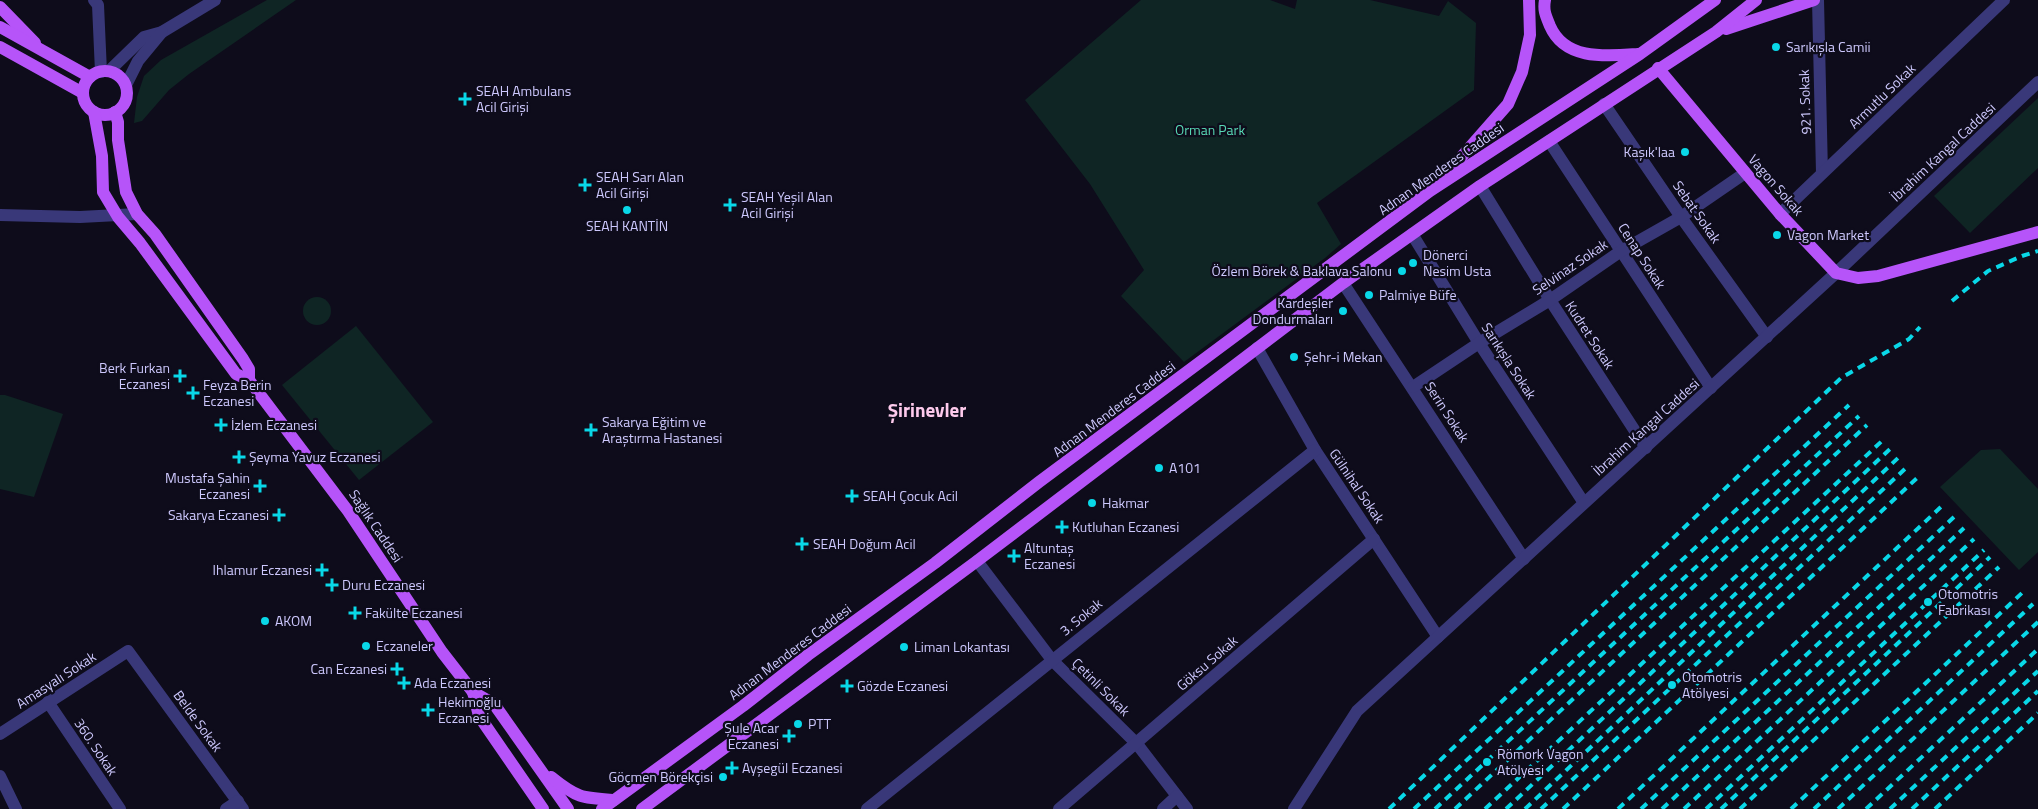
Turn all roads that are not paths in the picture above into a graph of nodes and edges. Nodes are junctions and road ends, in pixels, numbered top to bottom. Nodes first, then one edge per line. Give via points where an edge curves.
1 (215, 0) edge
2 (1529, 0) edge
3 (1545, 0) edge
4 (1715, 0) edge
5 (1756, 0) edge
6 (1816, 0) edge
7 (2004, 0) edge
8 (99, 2) edge
9 (0, 7) edge
10 (0, 27) edge
11 (162, 32) junction
12 (1716, 32) junction
13 (0, 47) edge
14 (42, 52) junction
15 (1640, 54) junction
16 (1658, 68) junction
17 (100, 73) junction
18 (2038, 82) edge
19 (126, 85) junction
20 (83, 94) junction
21 (1604, 104) junction
22 (94, 112) junction
23 (115, 112) junction
24 (1549, 140) junction
25 (1745, 173) junction
26 (1822, 173) junction
27 (1480, 186) junction
28 (1430, 191) junction
29 (137, 214) junction
30 (1780, 214) junction
31 (0, 215) edge
32 (118, 217) junction
33 (1681, 217) junction
34 (2038, 232) edge
35 (1412, 234) junction
36 (1621, 251) junction
37 (1836, 274) junction
38 (1344, 282) junction
39 (1550, 300) junction
40 (1766, 337) junction
41 (1479, 343) junction
42 (1257, 348) junction
43 (249, 380) junction
44 (1413, 387) junction
45 (1711, 388) junction
46 (1646, 448) junction
47 (1315, 450) junction
48 (1584, 503) junction
49 (1374, 539) junction
50 (1524, 559) junction
51 (977, 561) junction
52 (1438, 637) junction
53 (128, 651) joint
54 (1052, 660) junction
55 (473, 692) junction
56 (48, 702) junction
57 (0, 734) edge
58 (1137, 744) junction
59 (539, 768) junction
60 (0, 776) edge
61 (1177, 796) junction
62 (614, 800) junction
63 (240, 805) edge
64 (540, 806) edge
65 (16, 809) edge
66 (120, 809) edge
67 (226, 809) edge
68 (568, 809) edge
69 (602, 809) edge
70 (642, 809) edge
71 (867, 809) edge
72 (1059, 809) edge
73 (1163, 809) edge
74 (1187, 809) edge
75 (1294, 809) edge

1 - 11 street
2 - 28 main road via 1530,35 1522,72 1508,104
3 - 15 main road via 1543,10 1554,35 1573,50 1600,56
4 - 15 main road, Adnan Menderes Caddesi
5 - 12 main road
6 - 12 main road
6 - 26 street, 921. Sokak
7 - 26 street, Armutlu Sokak
8 - 17 street
9 - 14 main road
10 - 14 main road
11 - 17 street via 144,37
11 - 19 street via 138,61
12 - 16 main road
13 - 20 main road
14 - 17 main road
15 - 28 main road, Adnan Menderes Caddesi
16 - 21 main road
16 - 25 main road, Vagon Sokak
17 - 19 main road via 119,76
17 - 20 main road via 85,84
18 - 37 street, İbrahim Kangal Caddesi
19 - 23 main road via 127,96 123,106
20 - 22 main road via 88,107
21 - 24 main road
21 - 33 street, Sebat Sokak
22 - 23 main road
22 - 32 main road, Sağlık Caddesi via 102,156 103,192
23 - 29 main road, Sağlık Caddesi via 126,192
24 - 27 main road
24 - 36 street, Cenap Sokak
25 - 30 main road, Vagon Sokak
25 - 33 street, Selvinaz Sokak
26 - 30 street, Armutlu Sokak
27 - 35 main road
27 - 39 street, Kudret Sokak
28 - 62 main road, Adnan Menderes Caddesi
29 - 32 street
29 - 43 main road, Sağlık Caddesi via 243,359
30 - 37 main road, Vagon Sokak
31 - 32 street
32 - 43 main road, Sağlık Caddesi via 236,374
33 - 36 street, Selvinaz Sokak
33 - 40 street, Sebat Sokak
34 - 37 main road via 1878,276 1858,278
35 - 38 main road
35 - 41 street, Sarıkışla Sokak
36 - 39 street, Selvinaz Sokak
36 - 45 street, Cenap Sokak
37 - 40 street, İbrahim Kangal Caddesi
38 - 42 main road
38 - 44 street, Serin Sokak
39 - 41 street, Selvinaz Sokak
39 - 46 street, Kudret Sokak
40 - 45 street, İbrahim Kangal Caddesi
41 - 44 street, Selvinaz Sokak
41 - 48 street, Sarıkışla Sokak
42 - 47 street, Gülnihal Sokak
42 - 51 main road
43 - 55 main road, Sağlık Caddesi via 348,510 442,652
44 - 50 street, Serin Sokak
45 - 46 street, İbrahim Kangal Caddesi
46 - 48 street, İbrahim Kangal Caddesi
47 - 49 street, Gülnihal Sokak
47 - 54 street, 3. Sokak
48 - 50 street, İbrahim Kangal Caddesi
49 - 52 street, Gülnihal Sokak
49 - 58 street, Göksu Sokak
50 - 52 street, İbrahim Kangal Caddesi
51 - 54 street, Çetinli Sokak
51 - 70 main road
52 - 75 street, İbrahim Kangal Caddesi via 1357,711
53 - 56 street, Amasyalı Sokak
53 - 63 street, Belde Sokak
54 - 58 street, Çetinli Sokak
54 - 71 street, 3. Sokak
55 - 59 main road, Sağlık Caddesi via 494,704
55 - 64 main road, Sağlık Caddesi via 479,716
56 - 57 street, Amasyalı Sokak
56 - 66 street, 360. Sokak
58 - 61 street, Çetinli Sokak
58 - 72 street, Göksu Sokak
59 - 62 main road via 575,795
59 - 68 main road, Sağlık Caddesi
60 - 65 street
61 - 73 street
61 - 74 street, Çetinli Sokak
62 - 69 main road, Adnan Menderes Caddesi
63 - 67 street

